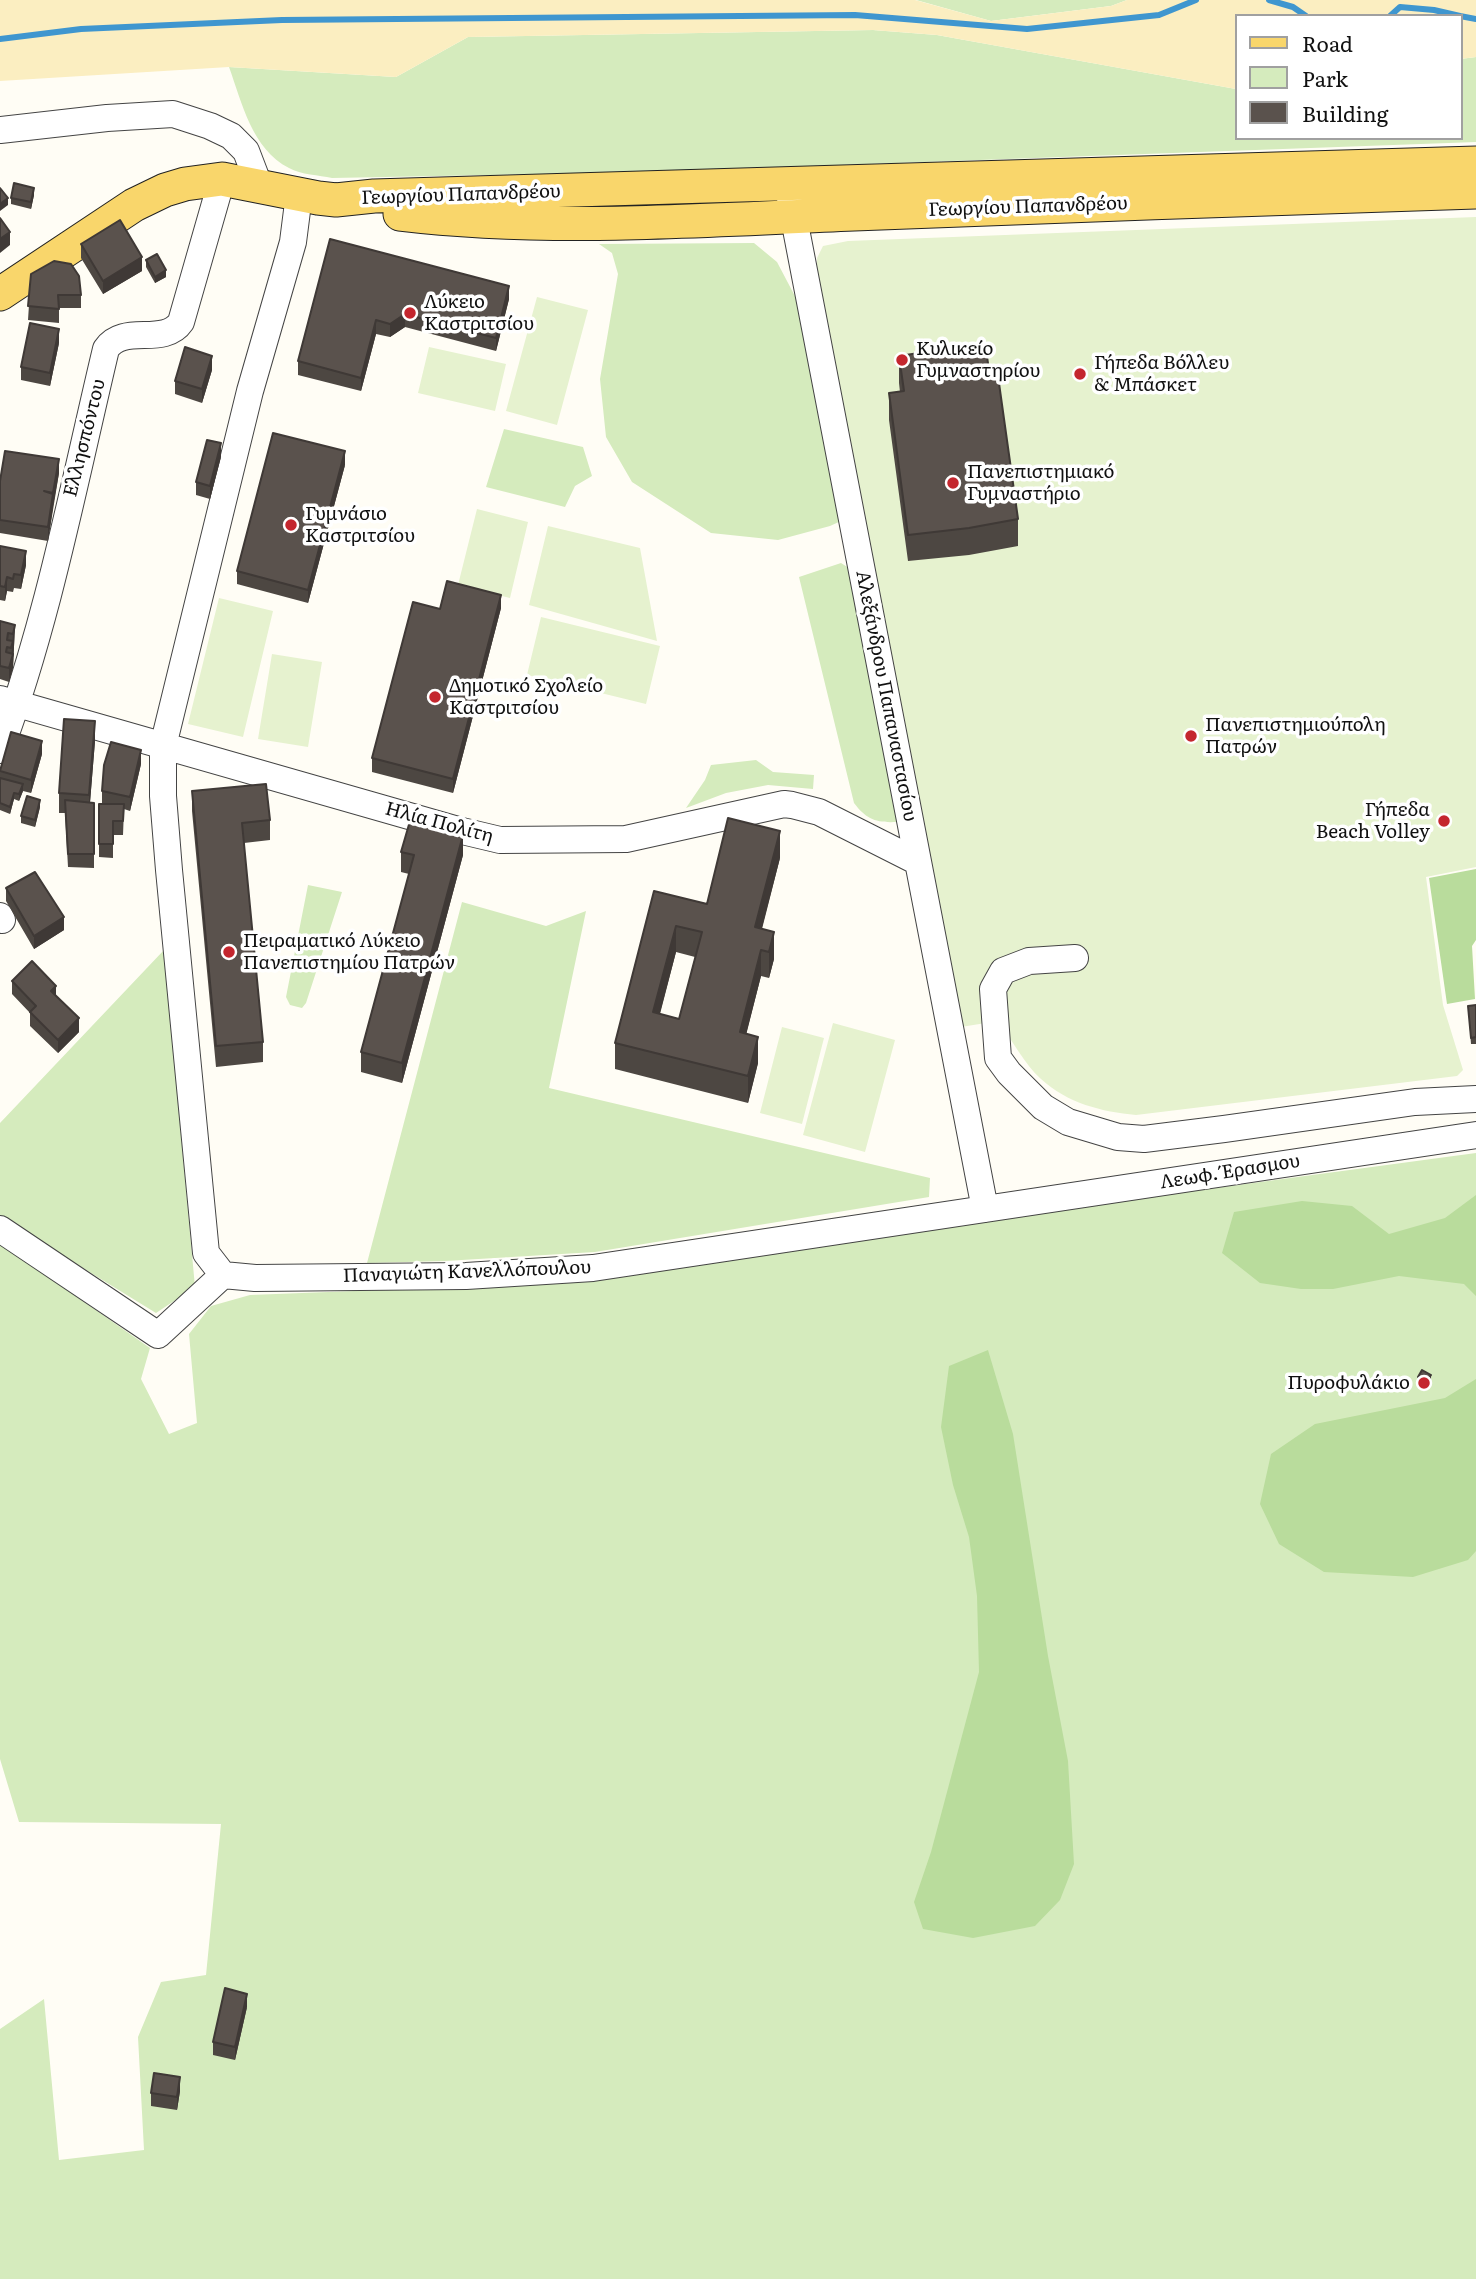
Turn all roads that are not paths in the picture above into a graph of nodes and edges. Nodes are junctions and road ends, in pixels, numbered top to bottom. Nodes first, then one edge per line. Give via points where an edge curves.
1 (0, 130) edge
2 (1476, 163) edge
3 (222, 179) junction
4 (786, 183) junction
5 (259, 185) junction
6 (1476, 192) edge
7 (299, 195) junction
8 (336, 200) junction
9 (793, 217) junction
10 (0, 294) edge
11 (9, 702) edge
12 (163, 746) junction
13 (0, 750) edge
14 (918, 862) junction
15 (1075, 958) dead end
16 (1476, 1099) edge
17 (1476, 1135) edge
18 (985, 1209) junction
19 (0, 1229) edge
20 (223, 1275) junction

1 - 5 street via 176,114 236,141 251,160
2 - 4 main road, Γεωργίου Παπανδρέου
3 - 5 main road
3 - 10 main road via 185,184 151,196
3 - 11 street, Ελλησπόντου via 176,330 120,337 106,349 39,625
4 - 8 main road, Γεωργίου Παπανδρέου
4 - 9 street, Αλεξάνδρου Παπαναστασίου
5 - 7 main road
6 - 9 main road, Γεωργίου Παπανδρέου
7 - 8 main road
7 - 12 street via 293,242 253,379
8 - 9 main road, Γεωργίου Παπανδρέου via 376,211 488,221
9 - 14 street, Αλεξάνδρου Παπαναστασίου
11 - 12 street, Ηλία Πολίτη
11 - 13 street, Ελλησπόντου
12 - 14 street, Ηλία Πολίτη via 500,840 625,839 784,804 819,812
12 - 20 street via 169,870 206,1252
14 - 18 street, Αλεξάνδρου Παπαναστασίου
15 - 16 street via 1029,961 1003,971 993,989 998,1058 1044,1107 1068,1122 1118,1137 1144,1139 1415,1101
17 - 18 street, Λεωφ. Έρασμου
18 - 20 street, Παναγιώτη Κανελλόπουλου via 593,1268 466,1276
19 - 20 street via 158,1335

